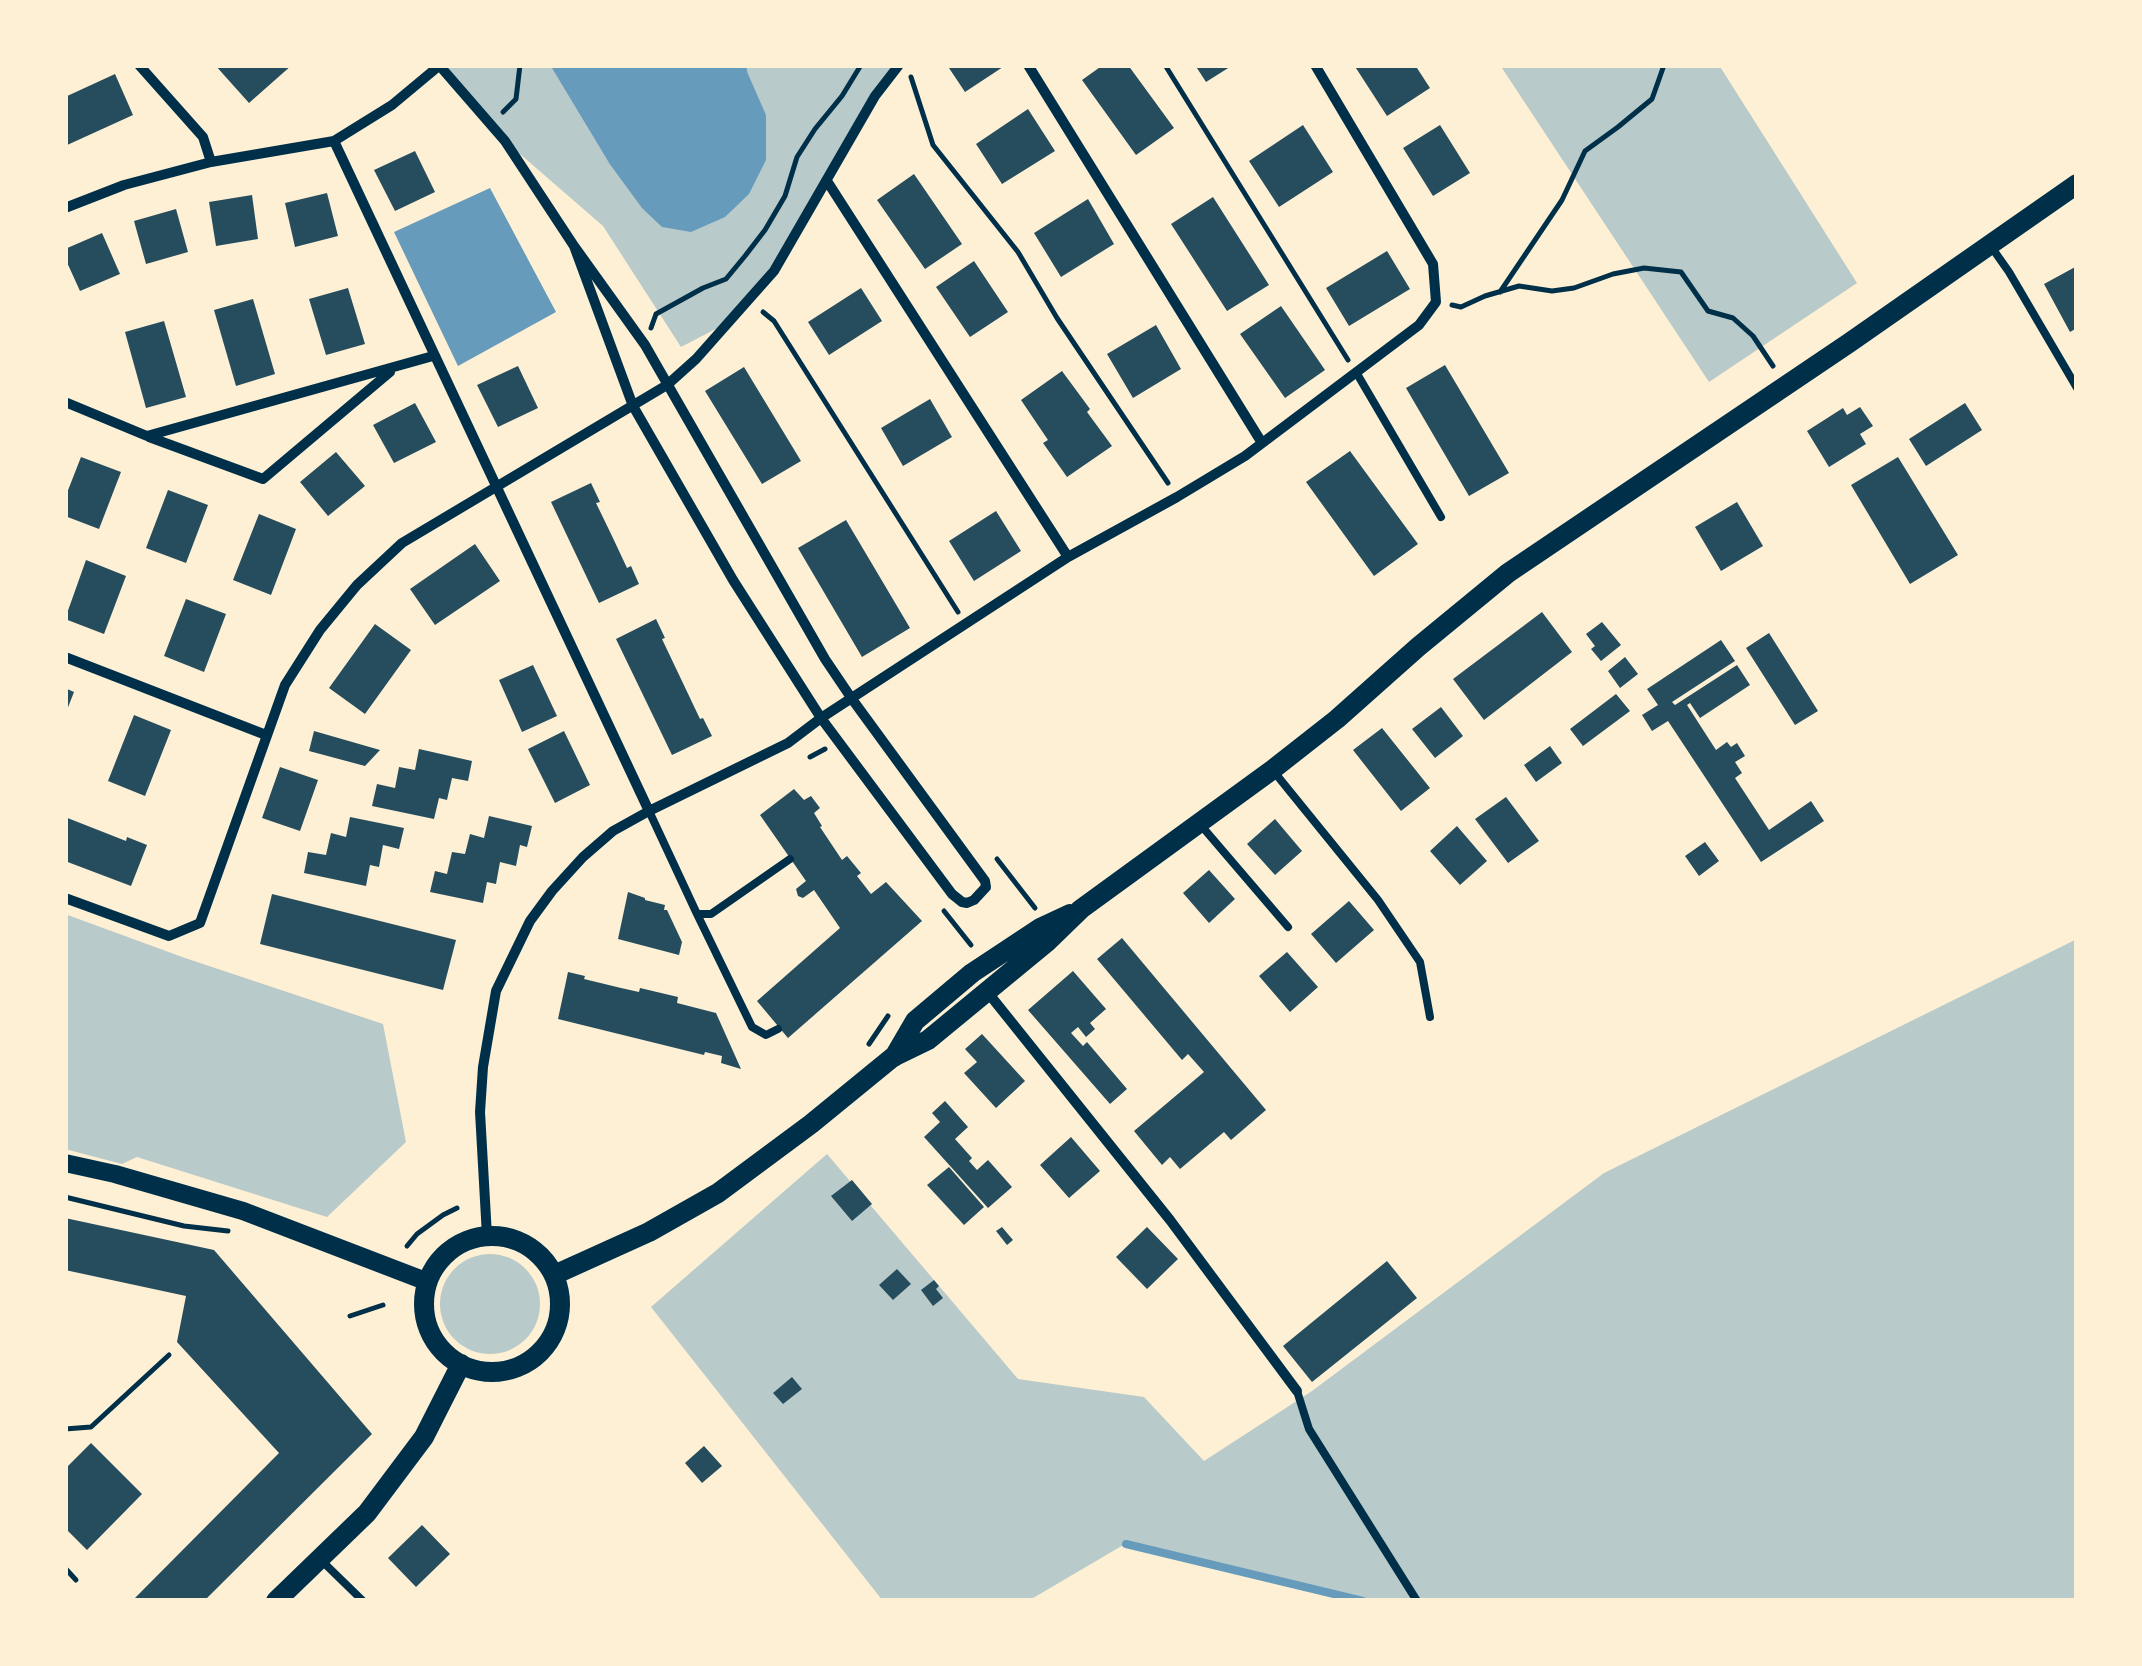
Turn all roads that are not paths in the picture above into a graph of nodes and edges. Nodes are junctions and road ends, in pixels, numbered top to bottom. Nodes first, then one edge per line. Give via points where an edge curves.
1 (139, 65) edge
2 (440, 65) edge
3 (899, 65) edge
4 (1028, 65) edge
5 (1315, 65) edge
6 (334, 141) junction
7 (210, 162) junction
8 (827, 181) junction
9 (2077, 184) edge
10 (65, 208) edge
11 (1990, 245) junction
12 (574, 246) junction
13 (434, 356) junction
14 (395, 368) junction
15 (1356, 372) junction
16 (667, 385) junction
17 (2077, 388) edge
18 (65, 402) edge
19 (633, 406) junction
20 (147, 436) junction
21 (1262, 443) junction
22 (496, 485) junction
23 (1441, 517) dead end
24 (1068, 557) junction
25 (65, 658) edge
26 (852, 699) junction
27 (821, 718) junction
28 (266, 735) junction
29 (1272, 770) junction
30 (649, 810) junction
31 (1200, 823) junction
32 (790, 859) dead end
33 (65, 898) edge
34 (1081, 909) junction
35 (697, 914) junction
36 (1288, 928) dead end
37 (972, 973) junction
38 (987, 992) junction
39 (1430, 1017) dead end
40 (778, 1028) dead end
41 (894, 1057) junction
42 (65, 1163) edge
43 (487, 1236) junction
44 (554, 1276) junction
45 (428, 1282) junction
46 (462, 1364) junction
47 (1297, 1390) joint
48 (320, 1558) junction
49 (276, 1601) edge
50 (363, 1601) edge
51 (1418, 1601) edge

1 - 7 street via 203,137
2 - 6 street
2 - 12 street via 505,141
3 - 8 street
4 - 21 street
5 - 15 street via 1433,264 1436,302 1419,325
6 - 7 street
6 - 13 street
7 - 10 street
8 - 16 street via 774,270
8 - 24 street
9 - 11 main road
11 - 17 lane
11 - 29 main road via 1508,574
12 - 16 street
12 - 19 street
13 - 14 street
13 - 22 street
14 - 20 street
14 - 20 street via 263,479
15 - 21 street
15 - 23 lane
16 - 19 street
16 - 26 street
18 - 20 street
19 - 22 street
19 - 27 street
21 - 24 street
22 - 28 street via 402,543 357,585 285,685
22 - 30 street
24 - 26 street
25 - 28 street
26 - 27 street
26 - 27 street via 985,882 974,900 962,902 952,894
27 - 30 street via 788,743
28 - 33 street via 200,923 169,936
29 - 31 main road
29 - 39 lane via 1420,962
30 - 35 lane
30 - 43 street via 583,857 552,891 496,991 480,1112
31 - 34 main road
31 - 36 lane
32 - 35 lane via 711,914
34 - 37 main road
34 - 38 main road
35 - 40 lane via 752,1027 766,1035
37 - 38 street
37 - 41 main road via 915,1021
38 - 41 main road via 928,1040
38 - 47 street
41 - 44 main road via 718,1193
42 - 45 street via 243,1211
43 - 44 main road via 527,1246
43 - 45 main road via 441,1259
44 - 46 main road via 558,1320 544,1348 506,1370
45 - 46 main road via 426,1320 446,1353
46 - 48 main road via 424,1437 367,1513
47 - 51 lane via 1309,1429
48 - 49 main road
48 - 50 lane

